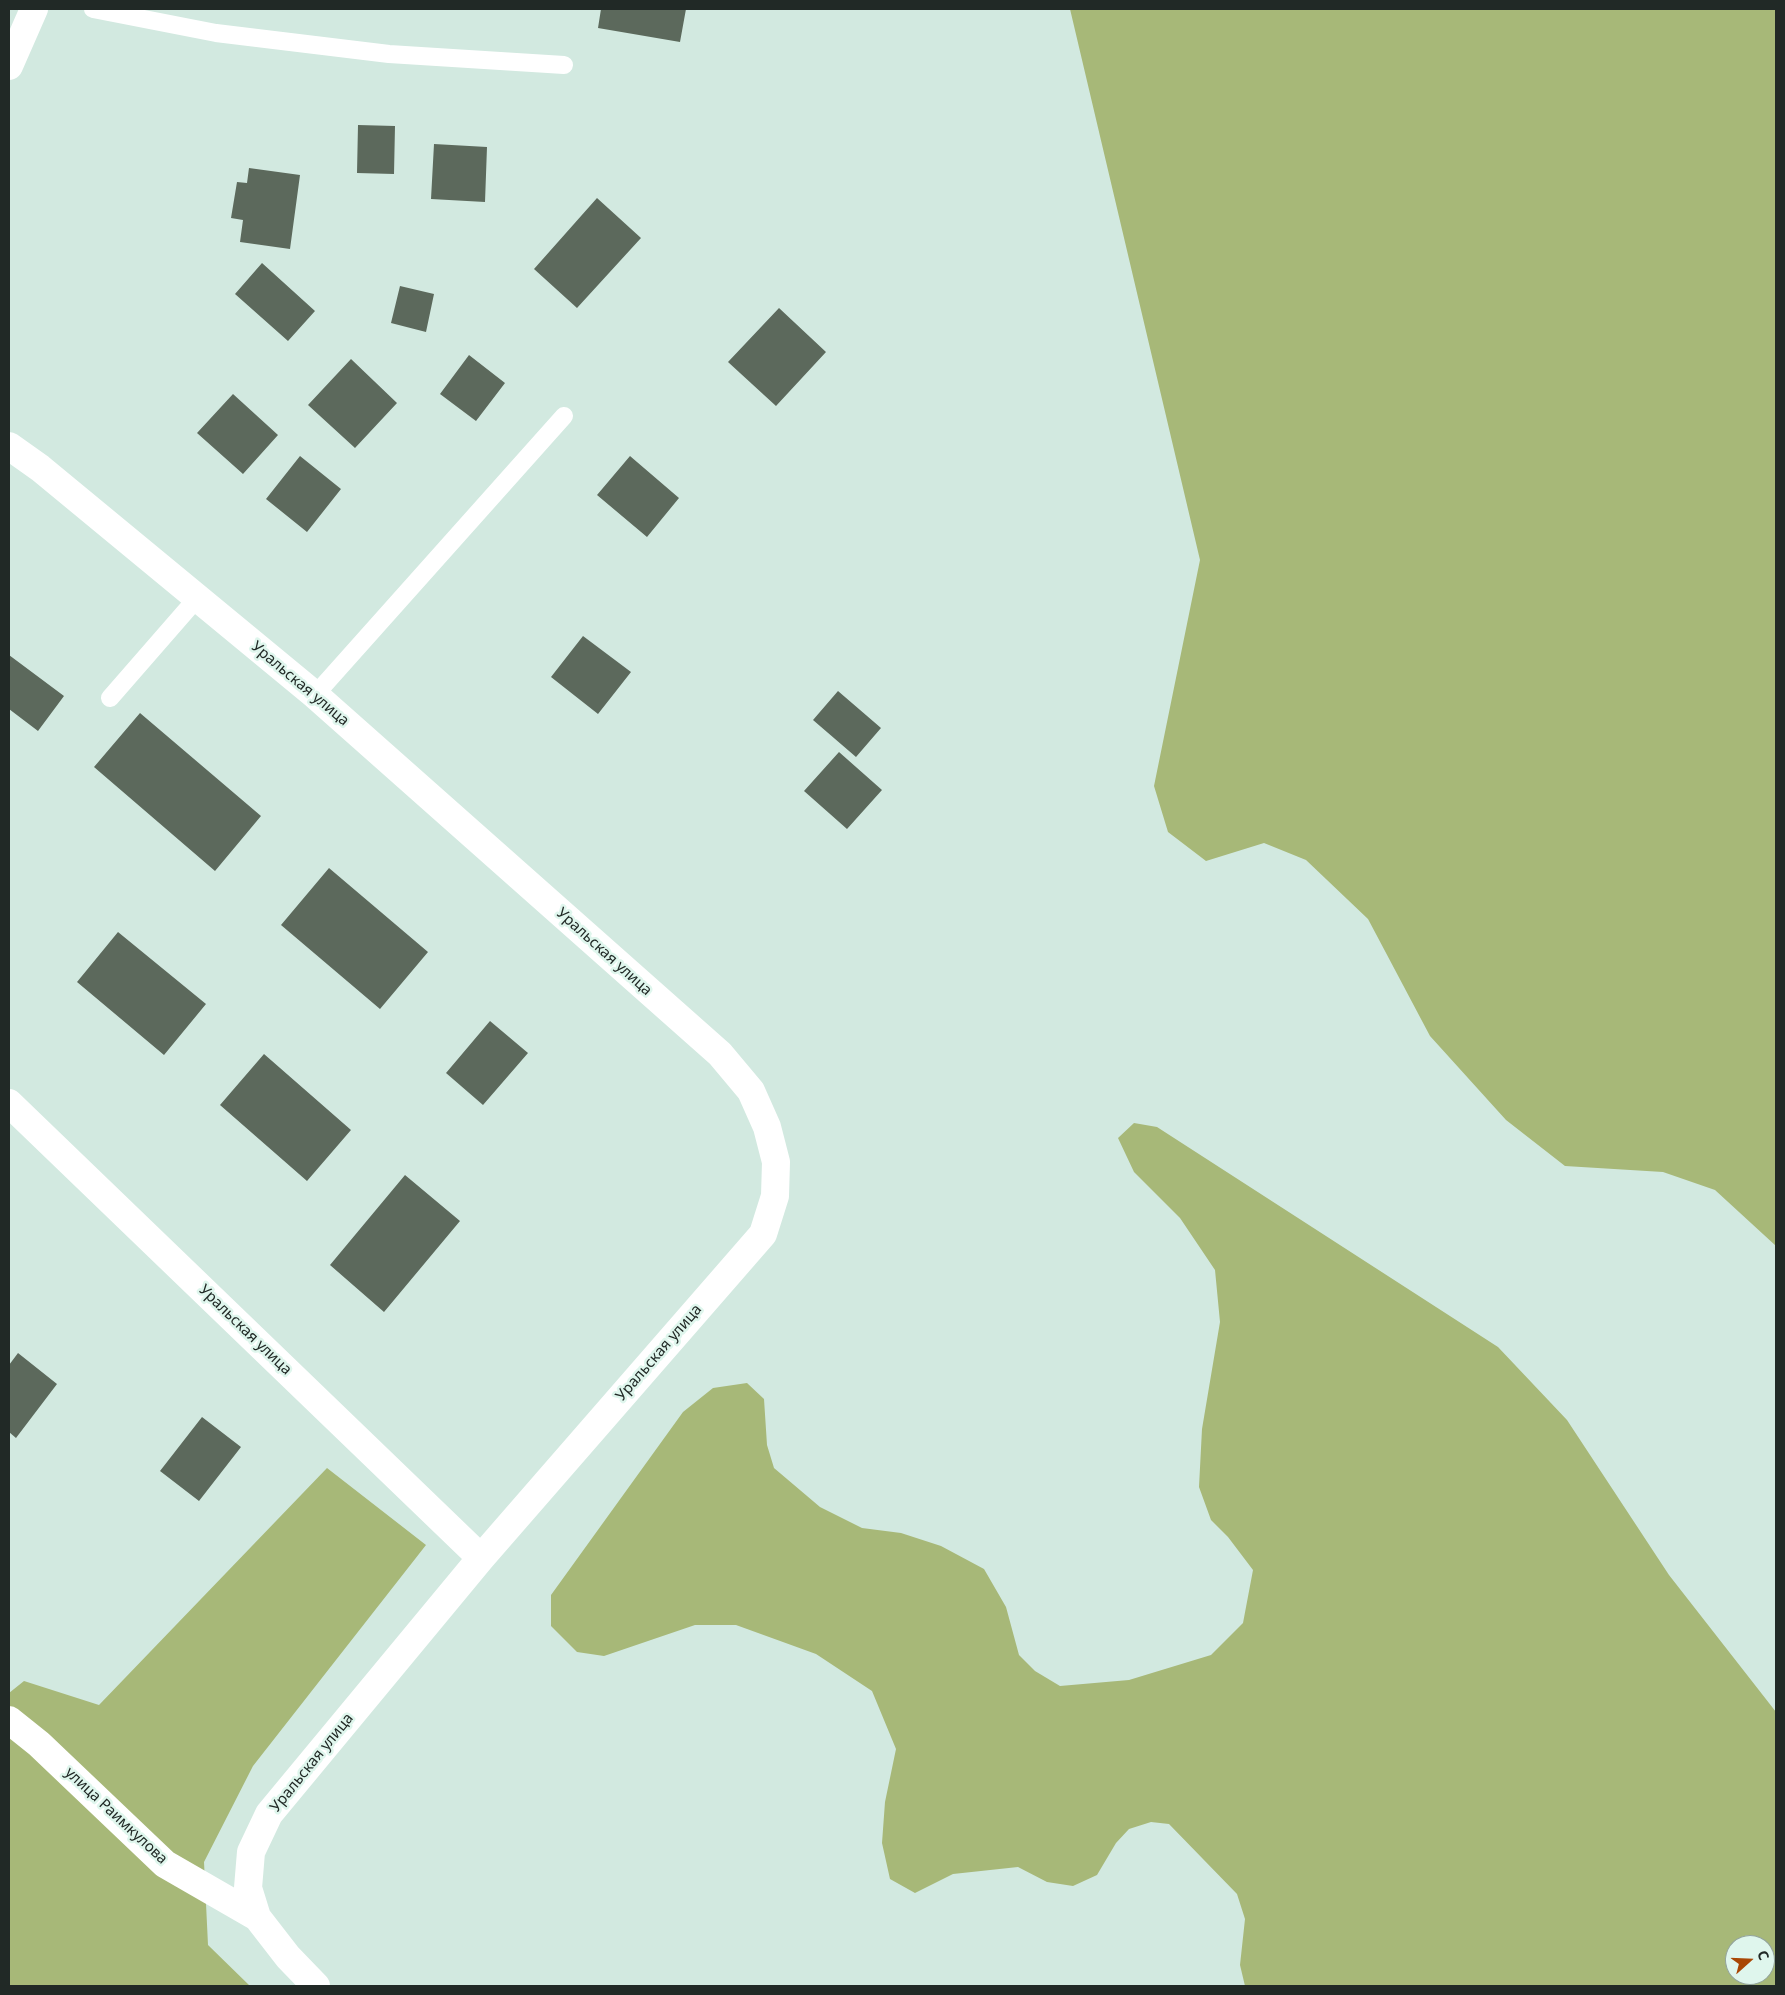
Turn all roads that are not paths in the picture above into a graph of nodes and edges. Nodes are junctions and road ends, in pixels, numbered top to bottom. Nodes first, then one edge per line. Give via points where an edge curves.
1 (34, 9) edge
2 (93, 9) edge
3 (564, 65) dead end
4 (9, 66) edge
5 (564, 416) dead end
6 (9, 446) edge
7 (198, 597) junction
8 (315, 695) junction
9 (110, 698) dead end
10 (9, 1103) edge
11 (480, 1558) junction
12 (9, 1720) edge
13 (257, 1918) junction
14 (316, 1986) edge

1 - 4 street
2 - 3 lane via 216,33 380,53
5 - 8 lane
6 - 7 street, Уральская улица
7 - 8 street, Уральская улица
7 - 9 lane
8 - 11 street, Уральская улица via 720,1054 751,1091 767,1127 776,1162 775,1196 763,1234
10 - 11 street, Уральская улица
11 - 13 street, Уральская улица via 269,1814 251,1852 248,1888
12 - 13 street, улица Раимкулова via 39,1744 165,1864
13 - 14 street, Уральская улица

